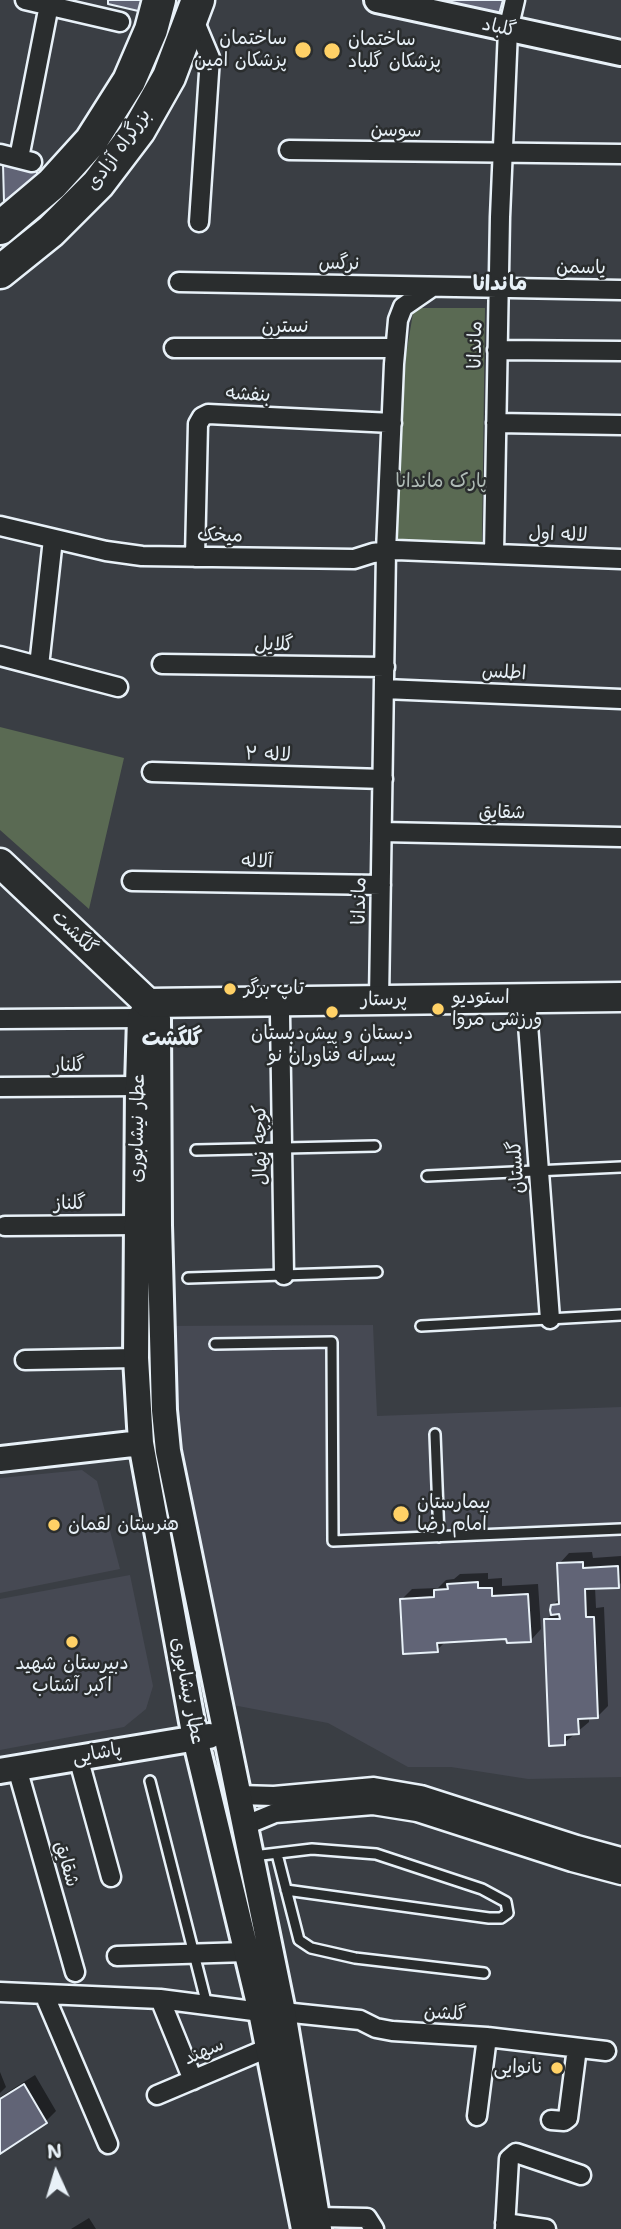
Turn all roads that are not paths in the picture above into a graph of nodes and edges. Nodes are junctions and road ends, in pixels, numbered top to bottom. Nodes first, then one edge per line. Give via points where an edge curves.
1 (25, 0) edge
2 (159, 0) edge
3 (377, 0) edge
4 (516, 0) edge
5 (49, 5) junction
6 (195, 7) edge
7 (120, 22) dead end
8 (508, 30) junction
9 (621, 53) edge
10 (289, 150) dead end
11 (0, 154) edge
12 (503, 154) junction
13 (621, 154) edge
14 (199, 222) dead end
15 (0, 228) edge
16 (0, 272) edge
17 (179, 282) dead end
18 (432, 287) junction
19 (498, 288) junction
20 (621, 290) edge
21 (174, 348) dead end
22 (396, 348) junction
23 (497, 350) junction
24 (621, 351) edge
25 (392, 423) junction
26 (496, 423) junction
27 (621, 425) edge
28 (0, 526) edge
29 (53, 539) junction
30 (386, 551) junction
31 (494, 553) junction
32 (195, 557) junction
33 (621, 559) edge
34 (0, 656) edge
35 (162, 664) dead end
36 (40, 666) junction
37 (385, 667) junction
38 (118, 687) dead end
39 (384, 689) junction
40 (621, 699) edge
41 (152, 772) dead end
42 (383, 779) junction
43 (382, 832) junction
44 (621, 837) edge
45 (0, 863) edge
46 (132, 881) dead end
47 (381, 885) junction
48 (621, 997) edge
49 (379, 1000) junction
50 (621, 1009) edge
51 (527, 1011) junction
52 (148, 1013) junction
53 (280, 1015) junction
54 (0, 1019) edge
55 (138, 1086) junction
56 (0, 1087) edge
57 (375, 1146) dead end
58 (282, 1147) junction
59 (196, 1150) dead end
60 (621, 1167) edge
61 (539, 1171) junction
62 (427, 1176) dead end
63 (136, 1225) junction
64 (5, 1226) dead end
65 (377, 1272) dead end
66 (284, 1275) junction
67 (188, 1278) dead end
68 (621, 1315) edge
69 (550, 1319) junction
70 (421, 1326) dead end
71 (215, 1345) dead end
72 (136, 1358) junction
73 (25, 1360) dead end
74 (435, 1434) dead end
75 (141, 1443) junction
76 (0, 1460) edge
77 (621, 1530) edge
78 (439, 1537) junction
79 (227, 1734) junction
80 (195, 1738) junction
81 (78, 1757) junction
82 (8, 1769) edge
83 (150, 1782) dead end
84 (239, 1795) junction
85 (419, 1803) junction
86 (246, 1825) junction
87 (278, 1854) junction
88 (252, 1857) junction
89 (621, 1857) edge
90 (621, 1875) edge
91 (111, 1877) dead end
92 (286, 1890) junction
93 (246, 1952) junction
94 (193, 1954) junction
95 (117, 1956) dead end
96 (75, 1972) dead end
97 (484, 1973) dead end
98 (0, 1992) edge
99 (44, 1994) junction
100 (160, 1998) junction
101 (207, 2005) junction
102 (272, 2012) junction
103 (487, 2037) junction
104 (268, 2048) junction
105 (577, 2048) junction
106 (606, 2051) dead end
107 (193, 2080) junction
108 (157, 2095) dead end
109 (477, 2116) dead end
110 (551, 2120) dead end
111 (108, 2144) dead end
112 (581, 2175) dead end
113 (313, 2225) edge
114 (505, 2226) edge
115 (374, 2229) edge
116 (546, 2229) edge

1 - 5 street
2 - 15 highway, بزرگراه آزادی via 129,81 91,141 52,184
3 - 8 main road, گلباد
4 - 8 street, ماندانا
5 - 7 street
5 - 11 street via 26,160
6 - 14 street via 210,58
6 - 16 highway, بزرگراه آزادی via 169,77 139,130 98,184 51,231
8 - 9 main road, گلباد
8 - 12 street, ماندانا
10 - 12 street, سوسن
12 - 13 street, سوسن
12 - 19 street, ماندانا
17 - 18 street, نرگس
18 - 19 street, نرگس
18 - 22 street, ماندانا via 403,307
19 - 20 street, یاسمن
19 - 23 street, ماندانا
21 - 22 street, نسترن
22 - 25 street, ماندانا
23 - 24 street
23 - 26 street, ماندانا
25 - 30 street, ماندانا
25 - 32 street, بنفشه via 202,417 198,424
26 - 27 street
26 - 31 street, ماندانا
28 - 29 street, میخک
29 - 32 street, میخک via 142,556
29 - 36 street
30 - 31 street
30 - 32 street, میخک via 354,559
30 - 37 street, ماندانا
31 - 33 street, لاله اول
34 - 36 street
35 - 37 street, گلایل
36 - 38 street
37 - 39 street, ماندانا
39 - 40 street, اطلس
39 - 42 street, ماندانا
41 - 42 street, لاله ۲
42 - 43 street, ماندانا
43 - 44 street, شقایق
43 - 47 street, ماندانا
45 - 52 main road, گلگشت
46 - 47 street, آلاله
47 - 49 street, ماندانا
48 - 49 main road, پرستار
49 - 52 main road, پرستار
50 - 51 main road, پرستار
51 - 53 main road, پرستار
51 - 61 street, گلستان
52 - 53 main road, پرستار
52 - 54 street
52 - 55 main road, عطار نیشابوری
52 - 79 main road, عطار نیشابوری via 168,1451
53 - 58 street, کوچه نهال
55 - 56 street, گلنار
55 - 63 main road, عطار نیشابوری
57 - 58 lane
58 - 59 lane
58 - 66 street, کوچه نهال
60 - 61 lane
61 - 62 lane
61 - 69 street, گلستان
63 - 64 street, گلناز
63 - 72 main road, عطار نیشابوری
65 - 66 lane
66 - 67 lane
68 - 69 lane
69 - 70 lane
71 - 78 lane via 332,1342 333,1541
72 - 73 street
72 - 75 main road, عطار نیشابوری
74 - 78 lane
75 - 76 main road
75 - 80 main road, عطار نیشابوری
77 - 78 lane
79 - 80 main road, پاشایی
79 - 84 main road, عطار نیشابوری
80 - 81 main road, پاشایی
80 - 93 main road, عطار نیشابوری
81 - 82 main road, پاشایی
81 - 91 street
82 - 96 street, شقایق
83 - 94 lane
84 - 85 street via 374,1787
84 - 86 main road, عطار نیشابوری
85 - 86 street via 275,1813
85 - 89 street
85 - 90 street via 572,1862
86 - 88 main road, عطار نیشابوری
87 - 88 lane
87 - 92 lane
87 - 92 lane via 313,1849 376,1854 482,1889 506,1902 508,1913 501,1919 489,1918
88 - 102 main road, عطار نیشابوری
92 - 97 lane via 299,1940 311,1948 355,1958
93 - 94 street
93 - 102 main road, عطار نیشابوری
94 - 95 street
94 - 101 lane
98 - 99 street, گلشن
99 - 100 street, گلشن
99 - 111 street
100 - 101 street, گلشن
100 - 107 street
101 - 102 street, گلشن
102 - 103 street, گلشن via 360,2020 392,2031
102 - 104 main road, عطار نیشابوری
102 - 113 main road, عطار نیشابوری
103 - 105 street, گلشن
103 - 109 street
104 - 107 street, سهند
104 - 113 main road, عطار نیشابوری
105 - 106 street, گلشن
105 - 110 street via 568,2119
107 - 108 street, سهند
112 - 114 street via 516,2153 509,2159
113 - 115 street via 367,2218
114 - 116 street

